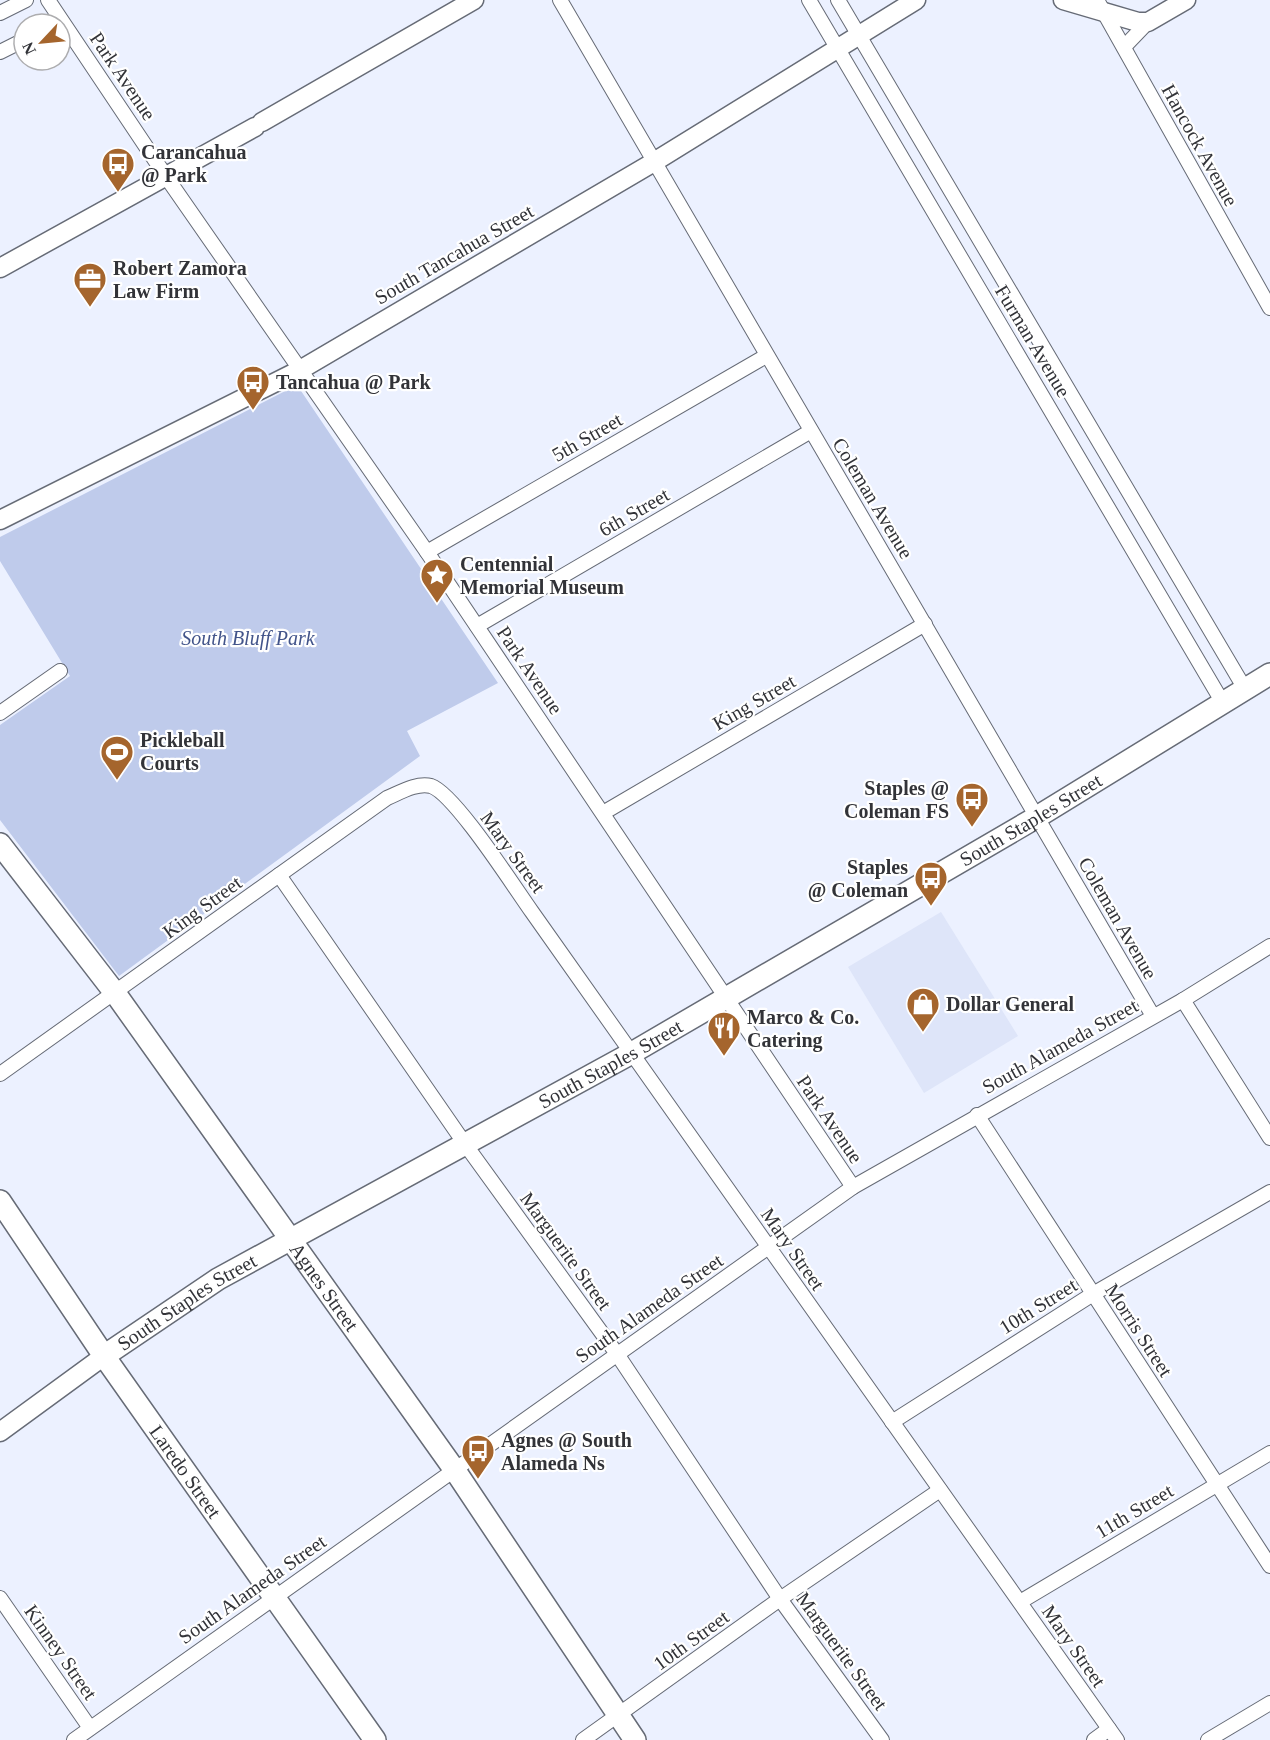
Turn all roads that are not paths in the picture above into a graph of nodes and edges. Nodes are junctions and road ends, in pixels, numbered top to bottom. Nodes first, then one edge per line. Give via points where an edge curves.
1 (26, 0) edge
2 (474, 0) edge
3 (560, 0) edge
4 (809, 0) edge
5 (838, 0) edge
6 (916, 0) edge
7 (1063, 0) edge
8 (1186, 0) edge
9 (1100, 6) edge
10 (0, 13) edge
11 (1148, 22) junction
12 (859, 35) junction
13 (72, 39) edge
14 (1124, 47) junction
15 (837, 48) junction
16 (654, 162) junction
17 (167, 178) junction
18 (994, 265) junction
19 (0, 268) edge
20 (972, 277) junction
21 (1270, 308) edge
22 (766, 356) junction
23 (300, 370) junction
24 (811, 431) junction
25 (1116, 471) junction
26 (1094, 483) junction
27 (0, 520) edge
28 (427, 552) junction
29 (925, 624) junction
30 (477, 626) junction
31 (60, 671) dead end
32 (1270, 674) edge
33 (1245, 689) junction
34 (1223, 703) junction
35 (0, 713) edge
36 (432, 786) joint
37 (603, 813) junction
38 (1037, 817) junction
39 (0, 844) edge
40 (279, 875) junction
41 (1270, 946) edge
42 (115, 993) junction
43 (725, 998) junction
44 (1183, 1000) junction
45 (1153, 1016) junction
46 (630, 1054) junction
47 (0, 1074) edge
48 (977, 1115) junction
49 (1270, 1138) edge
50 (465, 1144) junction
51 (853, 1187) junction
52 (1270, 1192) edge
53 (0, 1202) edge
54 (290, 1238) junction
55 (769, 1249) junction
56 (1093, 1294) junction
57 (617, 1354) junction
58 (104, 1356) junction
59 (891, 1422) junction
60 (0, 1431) edge
61 (1270, 1453) edge
62 (454, 1469) junction
63 (1215, 1485) junction
64 (940, 1490) junction
65 (1270, 1566) edge
66 (275, 1596) junction
67 (0, 1598) edge
68 (780, 1599) junction
69 (1020, 1602) junction
70 (1270, 1703) edge
71 (618, 1716) junction
72 (90, 1728) junction
73 (1113, 1734) edge
74 (74, 1740) edge
75 (375, 1740) edge
76 (583, 1740) edge
77 (635, 1740) edge
78 (882, 1740) edge
79 (1094, 1740) edge
80 (1208, 1740) edge

1 - 10 street
2 - 17 main road
3 - 16 street, Coleman Avenue
4 - 15 street, Furman Avenue
5 - 12 street, Furman Avenue
6 - 12 main road, South Tancahua Street
7 - 9 main road
8 - 11 main road
9 - 11 main road
9 - 14 street, Hancock Avenue
11 - 14 street
12 - 15 main road, South Tancahua Street
12 - 18 street, Furman Avenue
13 - 17 street, Park Avenue
14 - 21 street, Hancock Avenue
15 - 16 main road, South Tancahua Street
15 - 20 street, Furman Avenue
16 - 22 street, Coleman Avenue
16 - 23 main road, South Tancahua Street
17 - 19 main road
17 - 23 street, Park Avenue
18 - 20 street
18 - 25 street, Furman Avenue
20 - 26 street, Furman Avenue
22 - 24 street, Coleman Avenue
22 - 28 street, 5th Street
23 - 27 main road, South Tancahua Street
23 - 28 street, Park Avenue
24 - 29 street, Coleman Avenue
24 - 30 street, 6th Street
25 - 26 street
25 - 33 street, Furman Avenue
26 - 34 street, Furman Avenue
28 - 30 street, Park Avenue
29 - 37 street, King Street
29 - 38 street, Coleman Avenue
30 - 37 street, Park Avenue
31 - 35 street
32 - 33 main road, South Staples Street
33 - 34 main road, South Staples Street
34 - 38 main road, South Staples Street
36 - 40 street, King Street via 419,785 387,798
36 - 46 street, Mary Street via 457,808
37 - 43 street, Park Avenue
38 - 43 main road, South Staples Street
38 - 45 street, Coleman Avenue
39 - 42 main road, Agnes Street
40 - 42 street, King Street
40 - 50 street, Marguerite Street
41 - 44 street, South Alameda Street
42 - 47 street, King Street
42 - 54 main road, Agnes Street
43 - 46 main road, South Staples Street
43 - 51 street, Park Avenue
44 - 45 street, South Alameda Street
44 - 49 street
45 - 48 street, South Alameda Street
46 - 50 main road, South Staples Street
46 - 55 street, Mary Street
48 - 51 street, South Alameda Street
48 - 56 street, Morris Street
50 - 54 main road, South Staples Street
50 - 57 street, Marguerite Street
51 - 55 street, South Alameda Street
52 - 56 street, 10th Street
53 - 58 main road, Laredo Street
54 - 58 main road, South Staples Street via 183,1302
54 - 62 main road, Agnes Street
55 - 57 street, South Alameda Street
55 - 59 street, Mary Street
56 - 59 street, 10th Street
56 - 63 street, Morris Street
57 - 62 street, South Alameda Street
57 - 68 street, Marguerite Street
58 - 60 main road
58 - 66 main road, Laredo Street
59 - 64 street, Mary Street
61 - 63 street, 11th Street
62 - 66 street, South Alameda Street
62 - 71 main road, Agnes Street
63 - 65 street, Morris Street
63 - 69 street, 11th Street
64 - 68 street, 10th Street
64 - 69 street, Mary Street
66 - 72 street, South Alameda Street
66 - 75 main road, Laredo Street
67 - 72 street, Kinney Street
68 - 71 street, 10th Street
68 - 78 street, Marguerite Street
69 - 73 street, Mary Street
70 - 80 street
71 - 76 street, 10th Street
71 - 77 main road, Agnes Street
72 - 74 street, South Alameda Street
73 - 79 street

